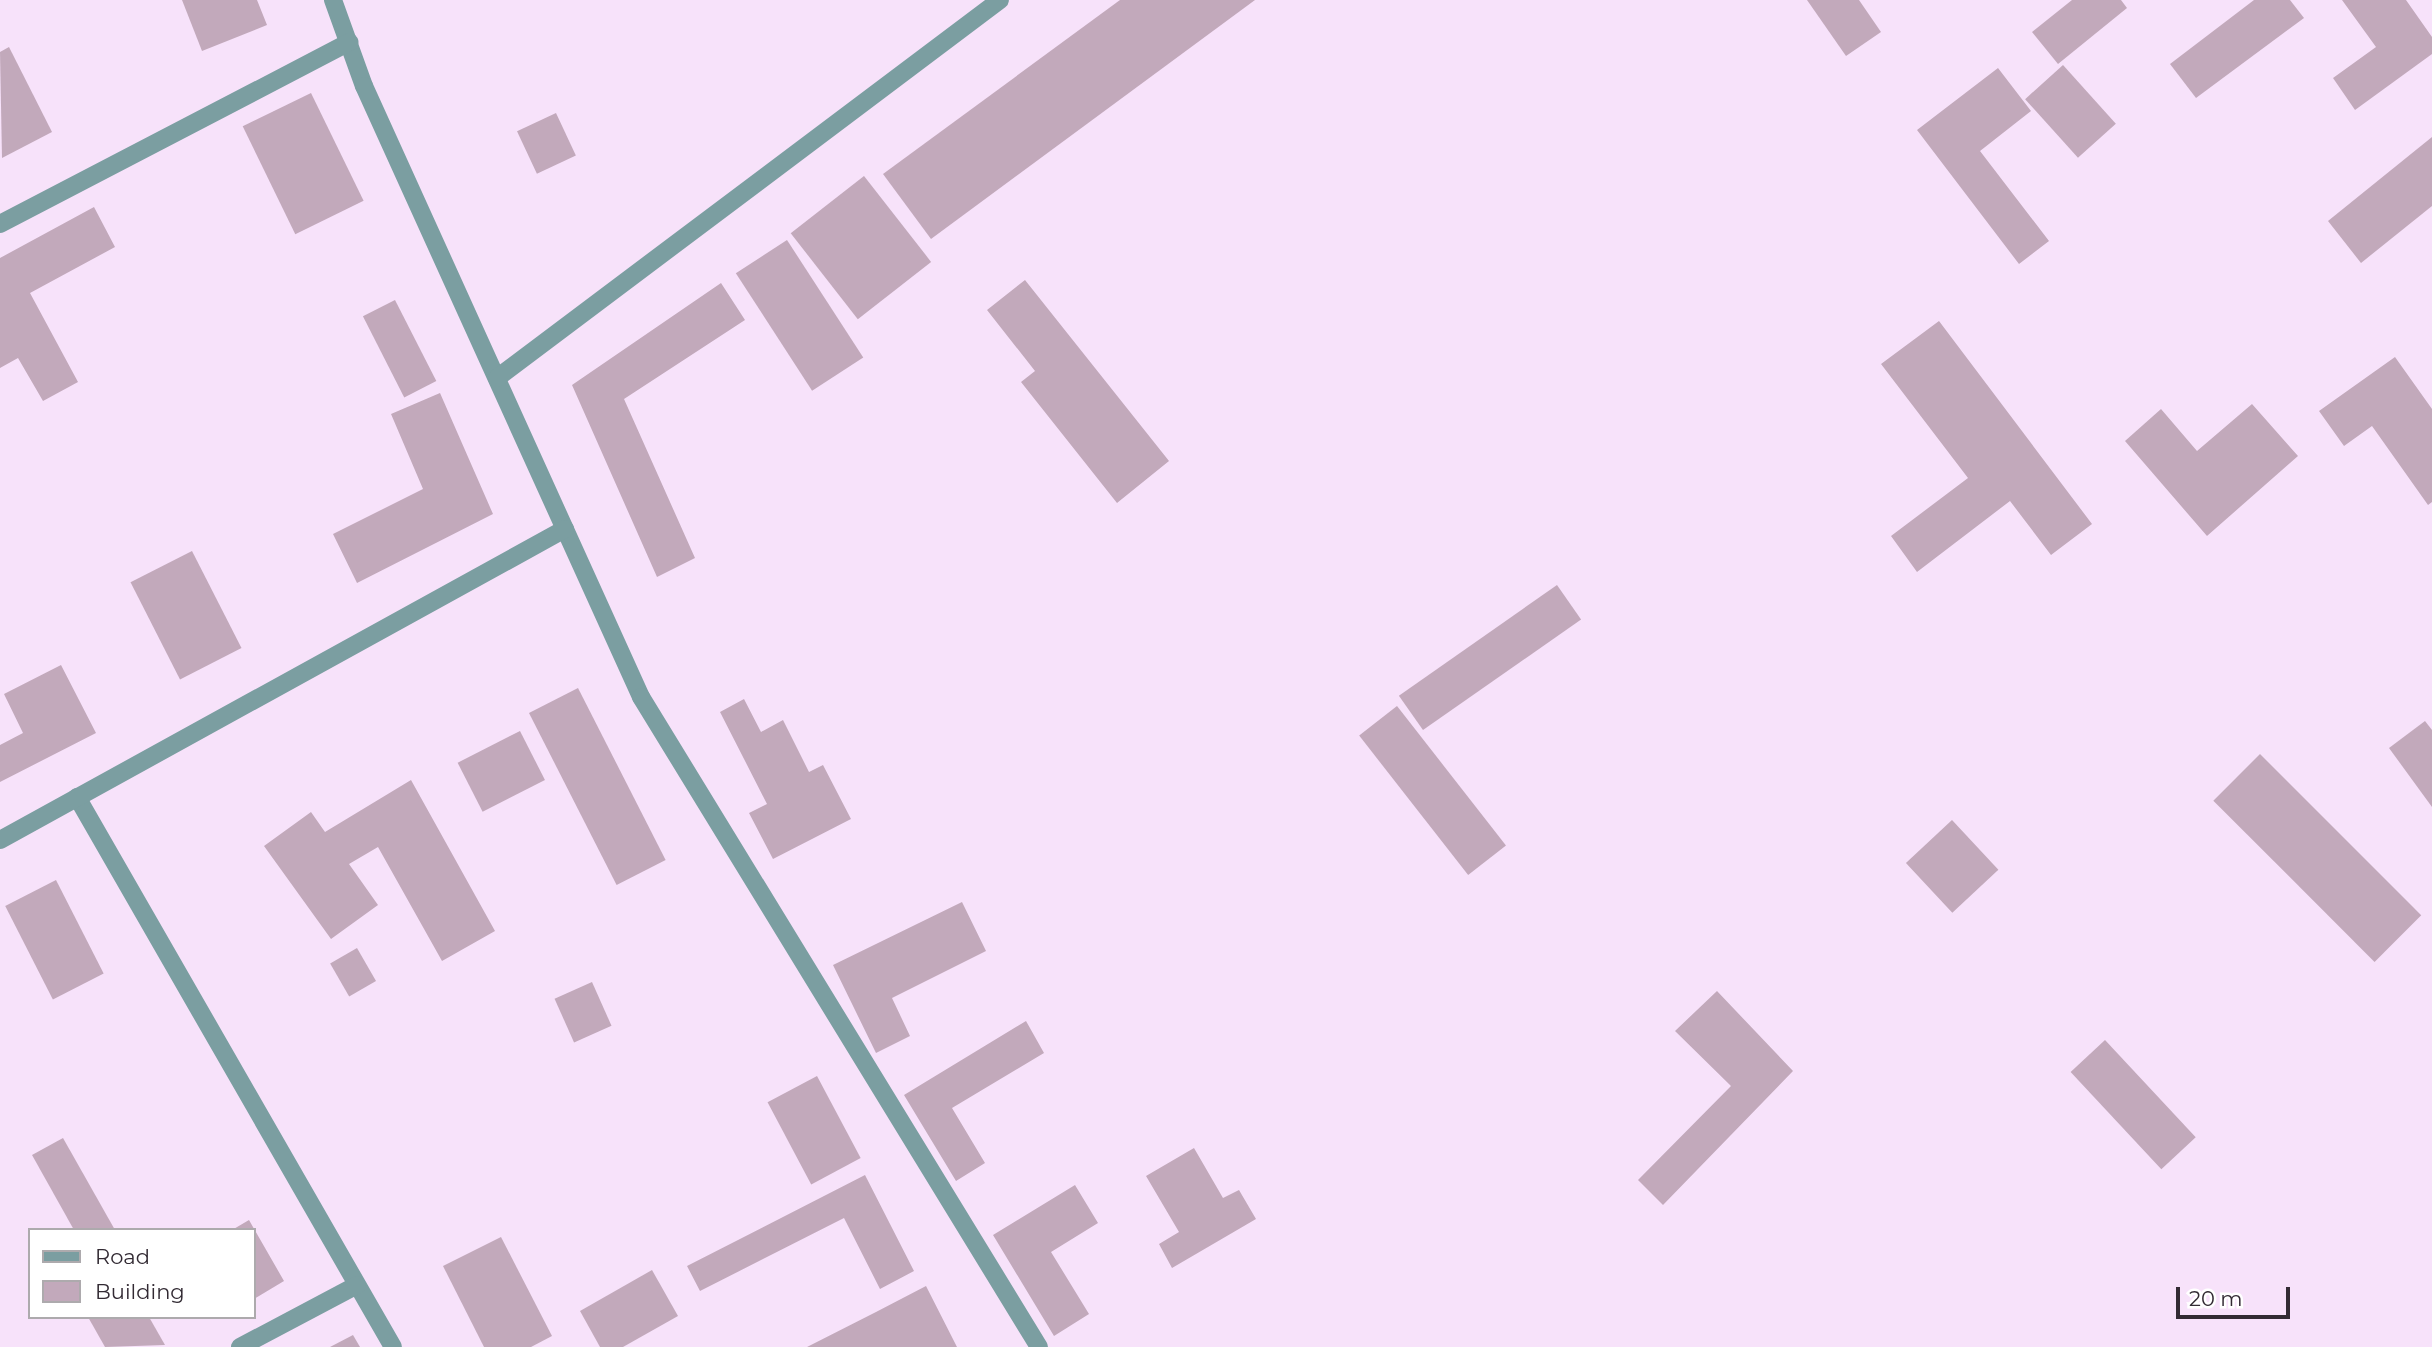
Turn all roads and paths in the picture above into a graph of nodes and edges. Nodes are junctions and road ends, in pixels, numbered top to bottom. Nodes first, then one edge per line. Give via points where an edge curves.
1 (333, 0) edge
2 (1000, 0) edge
3 (349, 43) junction
4 (0, 224) edge
5 (497, 378) junction
6 (565, 529) junction
7 (77, 797) junction
8 (0, 839) edge
9 (357, 1285) junction
10 (240, 1347) edge
11 (393, 1347) edge
12 (1039, 1347) edge

1 - 3 street
2 - 5 street
3 - 4 street
3 - 5 street
5 - 6 street
6 - 7 street
6 - 12 street via 641,697
7 - 8 street
7 - 9 street
9 - 10 street
9 - 11 street

